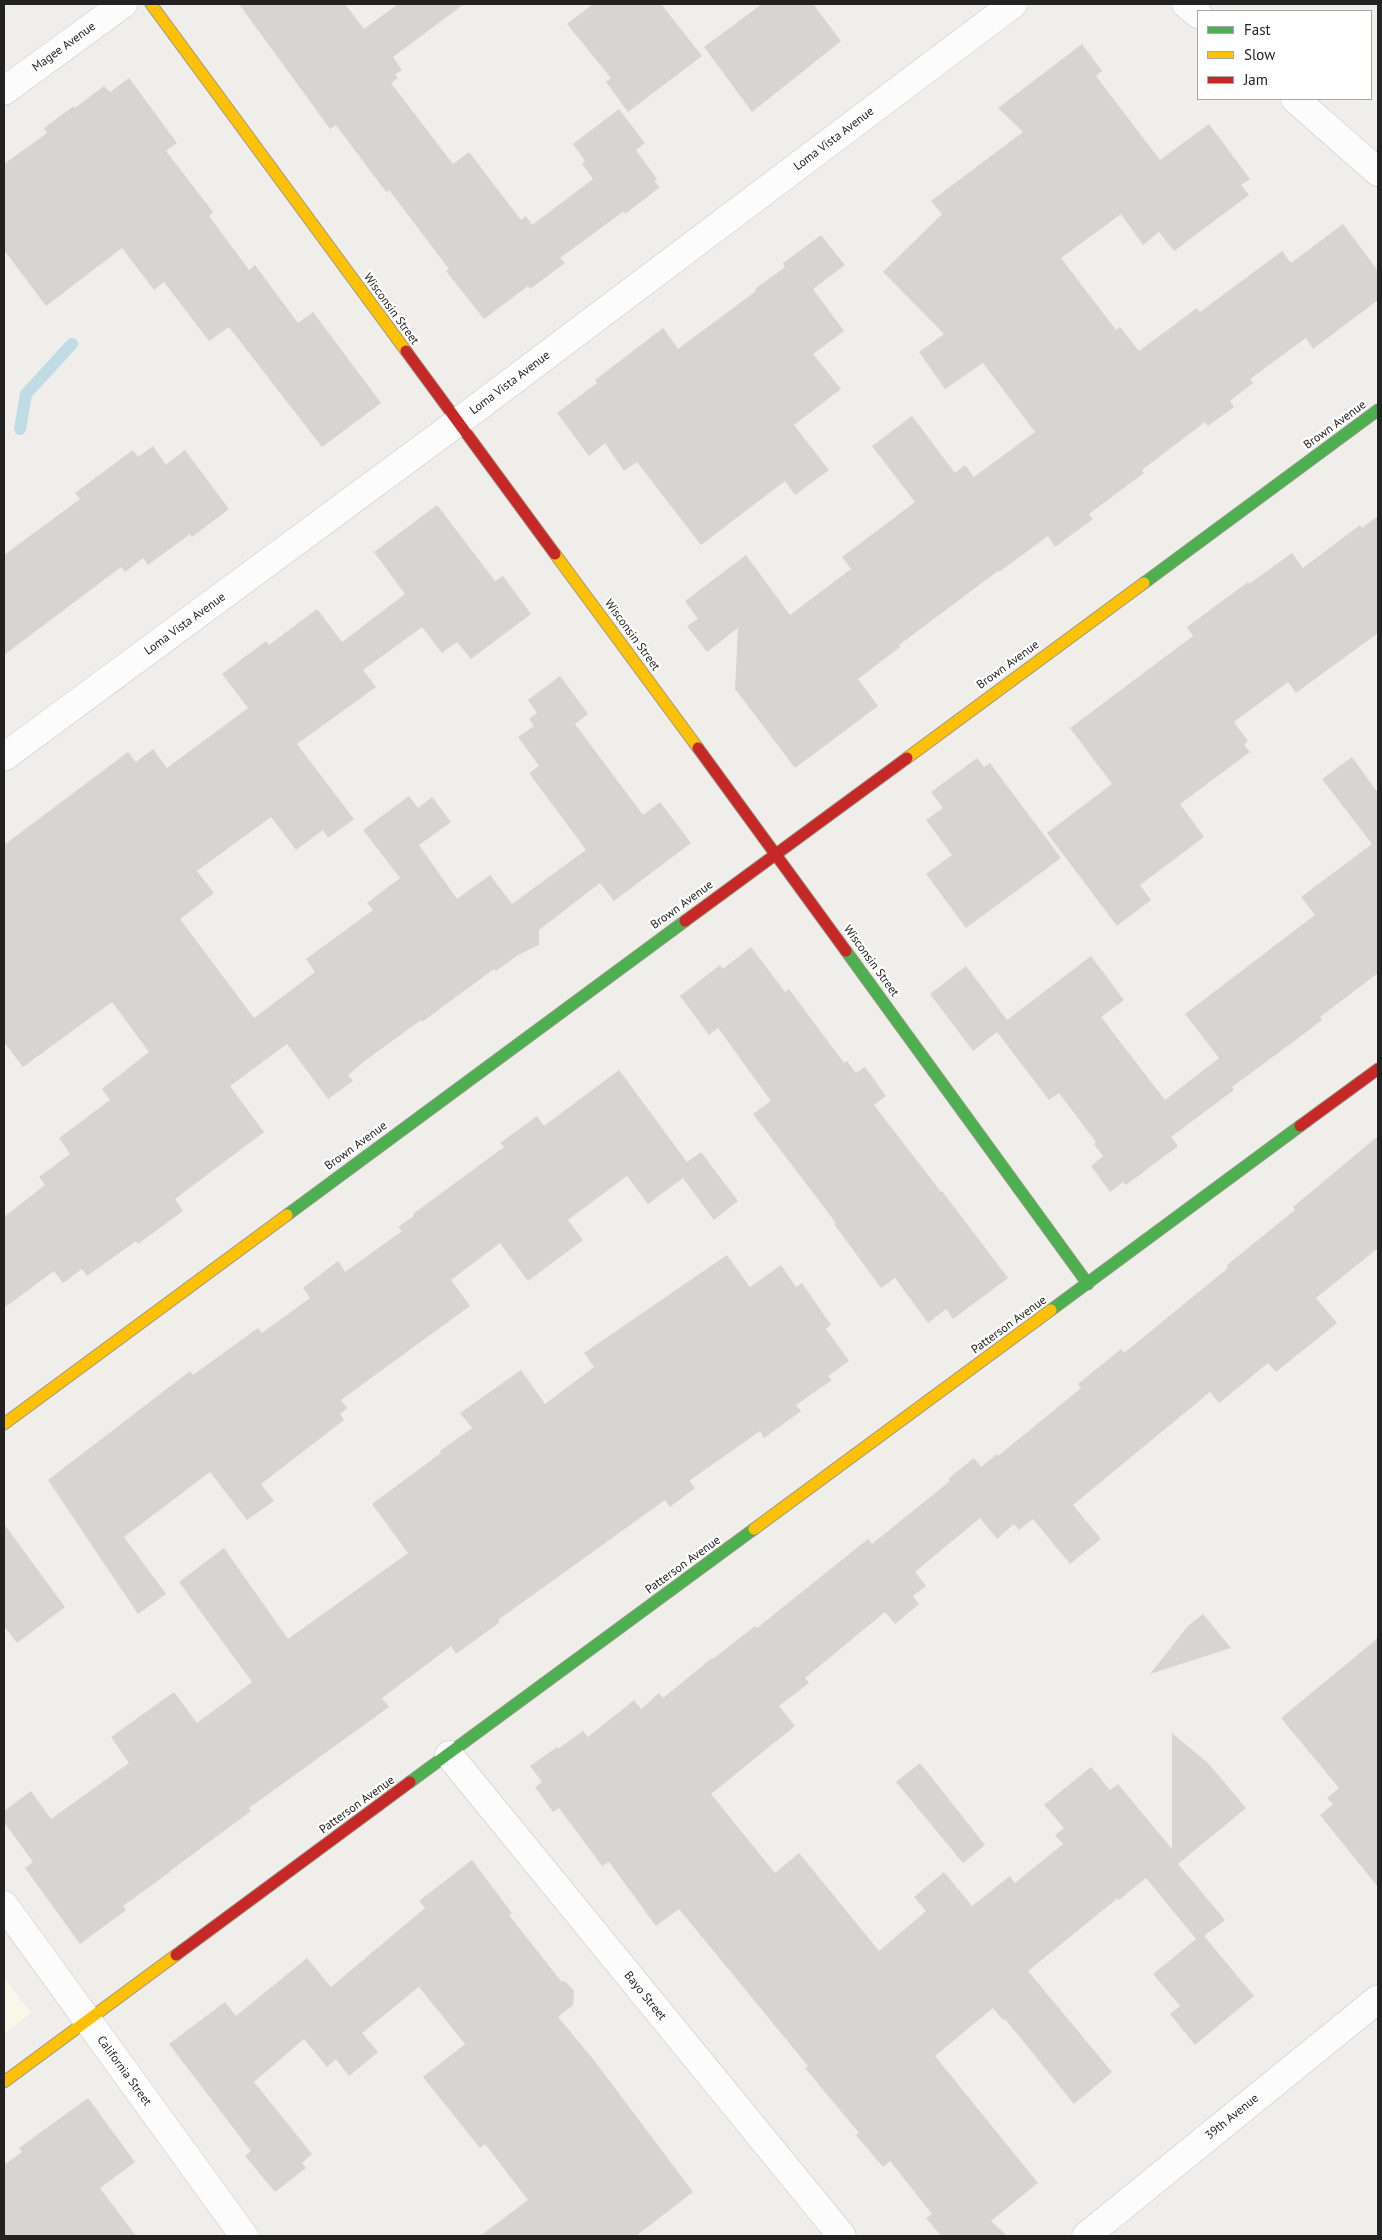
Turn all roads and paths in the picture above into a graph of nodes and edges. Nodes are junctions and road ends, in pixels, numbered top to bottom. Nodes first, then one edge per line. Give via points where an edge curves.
1 (123, 4) edge
2 (150, 4) edge
3 (1013, 4) edge
4 (1186, 4) edge
5 (1197, 13) edge
6 (4, 91) edge
7 (1296, 100) edge
8 (1378, 172) edge
9 (1378, 410) edge
10 (458, 422) junction
11 (4, 758) edge
12 (776, 853) junction
13 (1378, 1069) edge
14 (1088, 1284) junction
15 (4, 1424) edge
16 (449, 1755) junction
17 (4, 1905) edge
18 (1378, 1998) edge
19 (87, 2020) junction
20 (4, 2082) edge
21 (244, 2236) edge
22 (842, 2236) edge
23 (1086, 2236) edge

1 - 6 street, Magee Avenue
2 - 10 street, Wisconsin Street
3 - 10 street, Loma Vista Avenue
4 - 5 street
7 - 8 street
9 - 12 street, Brown Avenue
10 - 11 street, Loma Vista Avenue
10 - 12 street, Wisconsin Street
12 - 14 street, Wisconsin Street
12 - 15 street, Brown Avenue
13 - 14 street, Patterson Avenue
14 - 16 street, Patterson Avenue
16 - 19 street, Patterson Avenue
16 - 22 street, Bayo Street
17 - 19 street, California Street
18 - 23 street, 39th Avenue
19 - 20 street, Patterson Avenue
19 - 21 street, California Street

